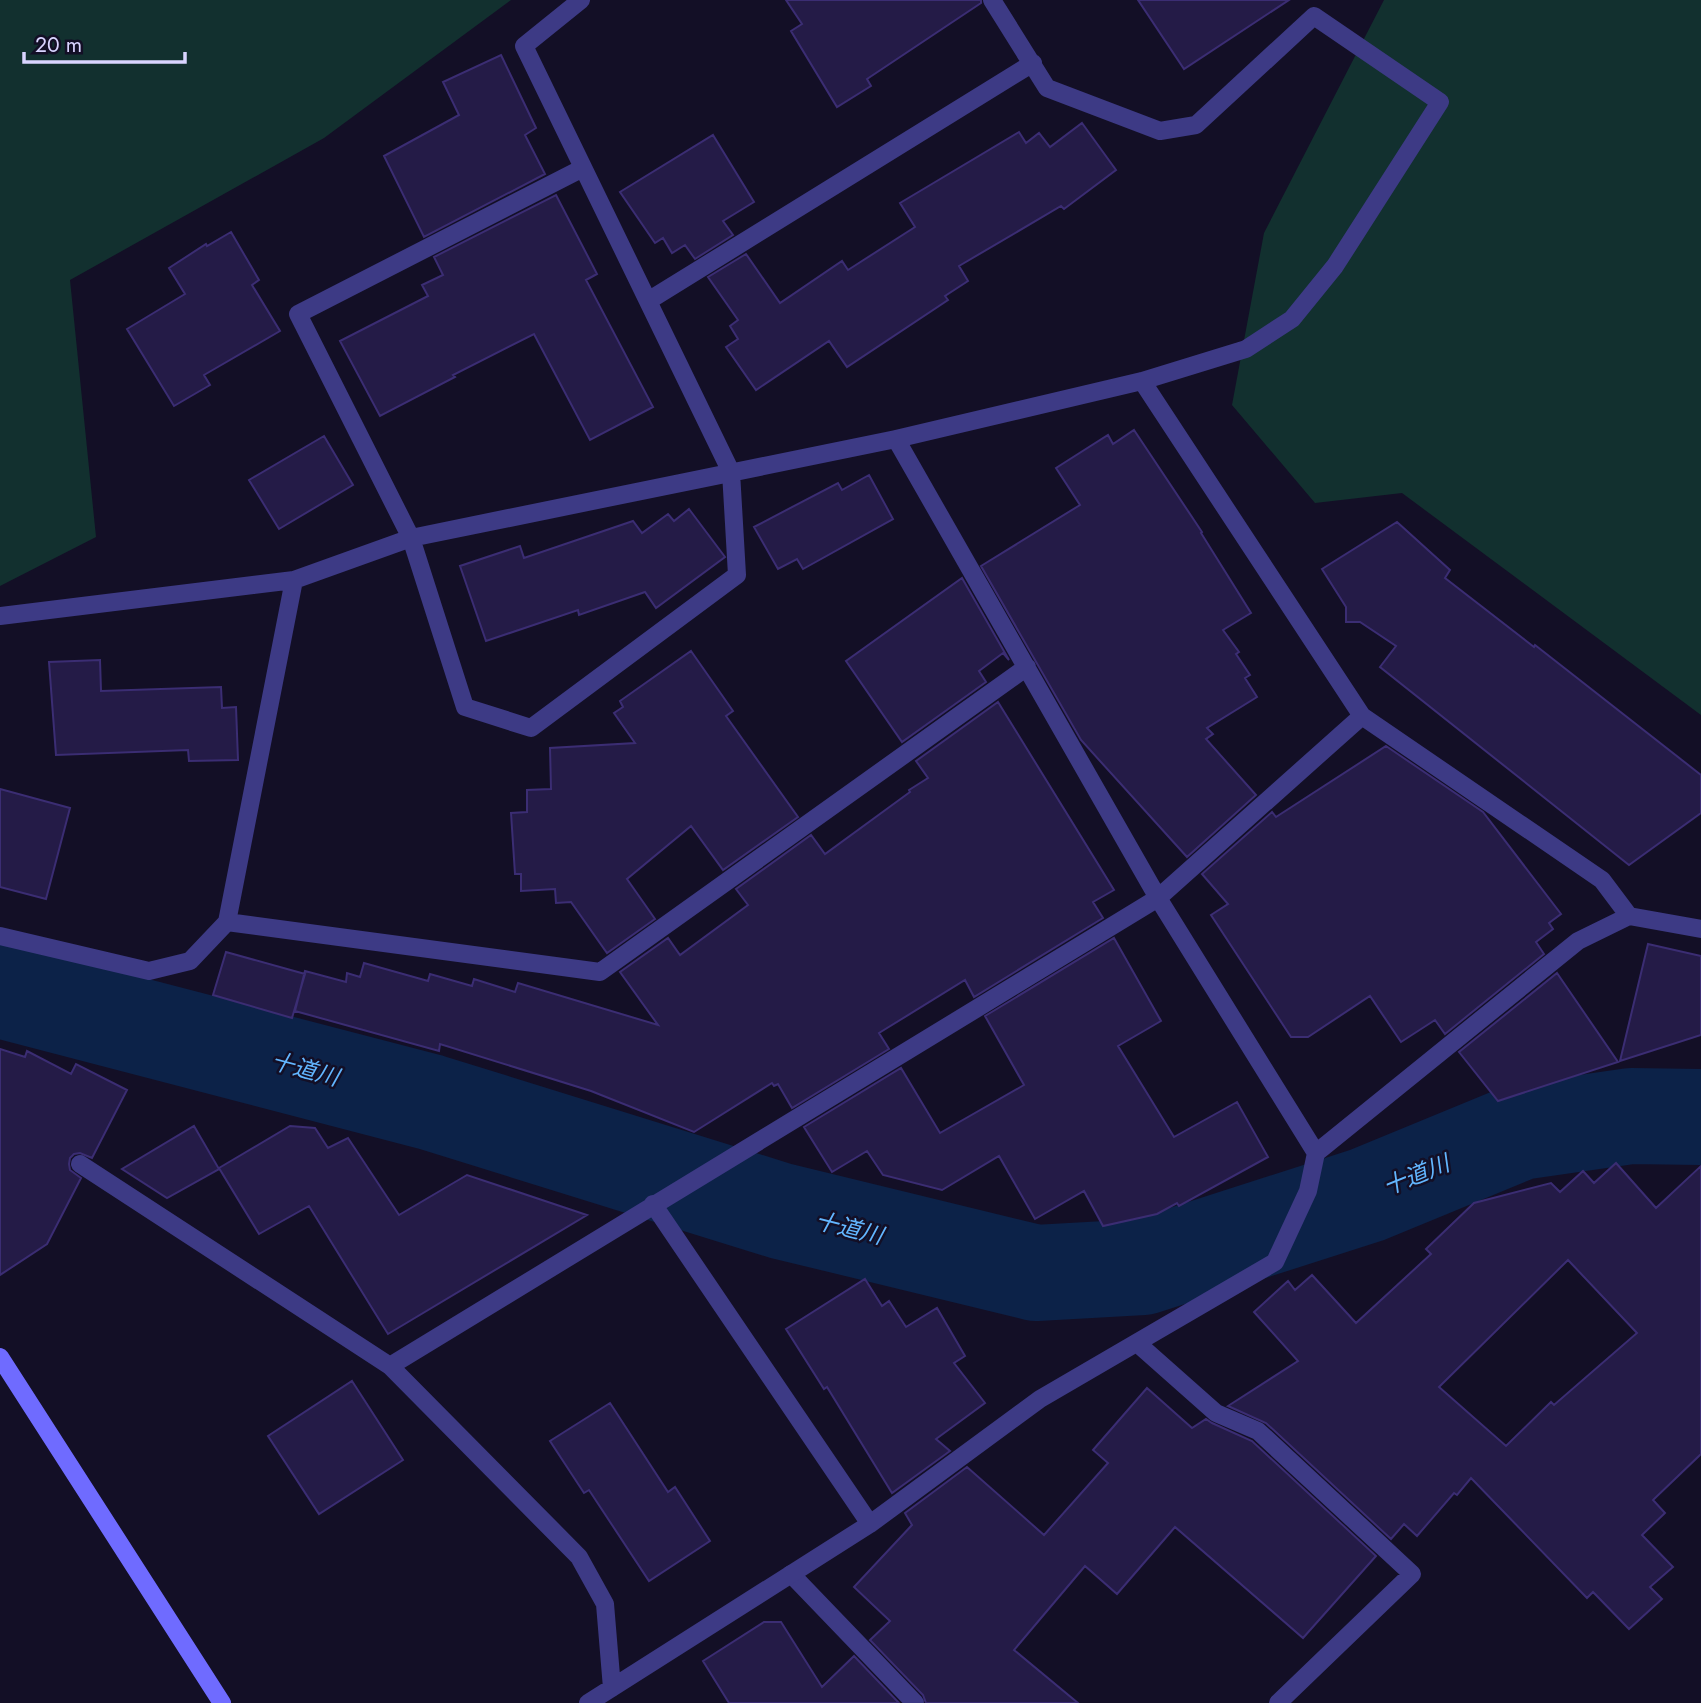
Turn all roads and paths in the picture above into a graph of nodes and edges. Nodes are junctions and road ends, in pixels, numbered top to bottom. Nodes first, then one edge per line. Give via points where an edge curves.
1 (581, 0) edge
2 (992, 0) edge
3 (1033, 63) junction
4 (583, 168) junction
5 (648, 301) junction
6 (1142, 381) junction
7 (896, 439) junction
8 (731, 472) junction
9 (411, 538) junction
10 (294, 580) junction
11 (0, 617) edge
12 (1027, 667) junction
13 (1362, 716) junction
14 (1158, 898) junction
15 (1629, 916) junction
16 (227, 922) junction
17 (1701, 929) edge
18 (0, 936) edge
19 (1315, 1153) junction
20 (80, 1164) dead end
21 (653, 1204) junction
22 (1137, 1343) junction
23 (0, 1357) edge
24 (390, 1366) junction
25 (870, 1524) junction
26 (791, 1574) junction
27 (612, 1688) junction
28 (222, 1703) edge
29 (588, 1703) edge
30 (915, 1703) edge
31 (1278, 1703) edge

1 - 4 street via 524,46
2 - 3 street
3 - 5 street
3 - 6 street via 1047,88 1160,131 1196,125 1314,16 1440,102 1335,266 1292,319 1246,349
4 - 5 street
4 - 9 street via 298,314
5 - 8 street
6 - 7 street
6 - 13 street
7 - 8 street
7 - 12 street
8 - 9 street
8 - 9 street via 737,575 531,728 466,706
9 - 10 street
10 - 11 street
10 - 16 street
12 - 14 street
12 - 16 street via 600,972
13 - 14 street
13 - 15 street via 1602,880
14 - 19 street
14 - 21 street
15 - 17 street
15 - 19 street via 1578,941
16 - 18 street via 190,961 149,971
19 - 22 street via 1308,1191 1275,1262
20 - 24 street
21 - 24 street
21 - 25 street
22 - 25 street via 1040,1399
22 - 31 street via 1216,1413 1258,1431 1412,1574
23 - 28 street
24 - 27 street via 579,1557 605,1604
25 - 26 street
26 - 27 street
26 - 30 street
27 - 29 street

